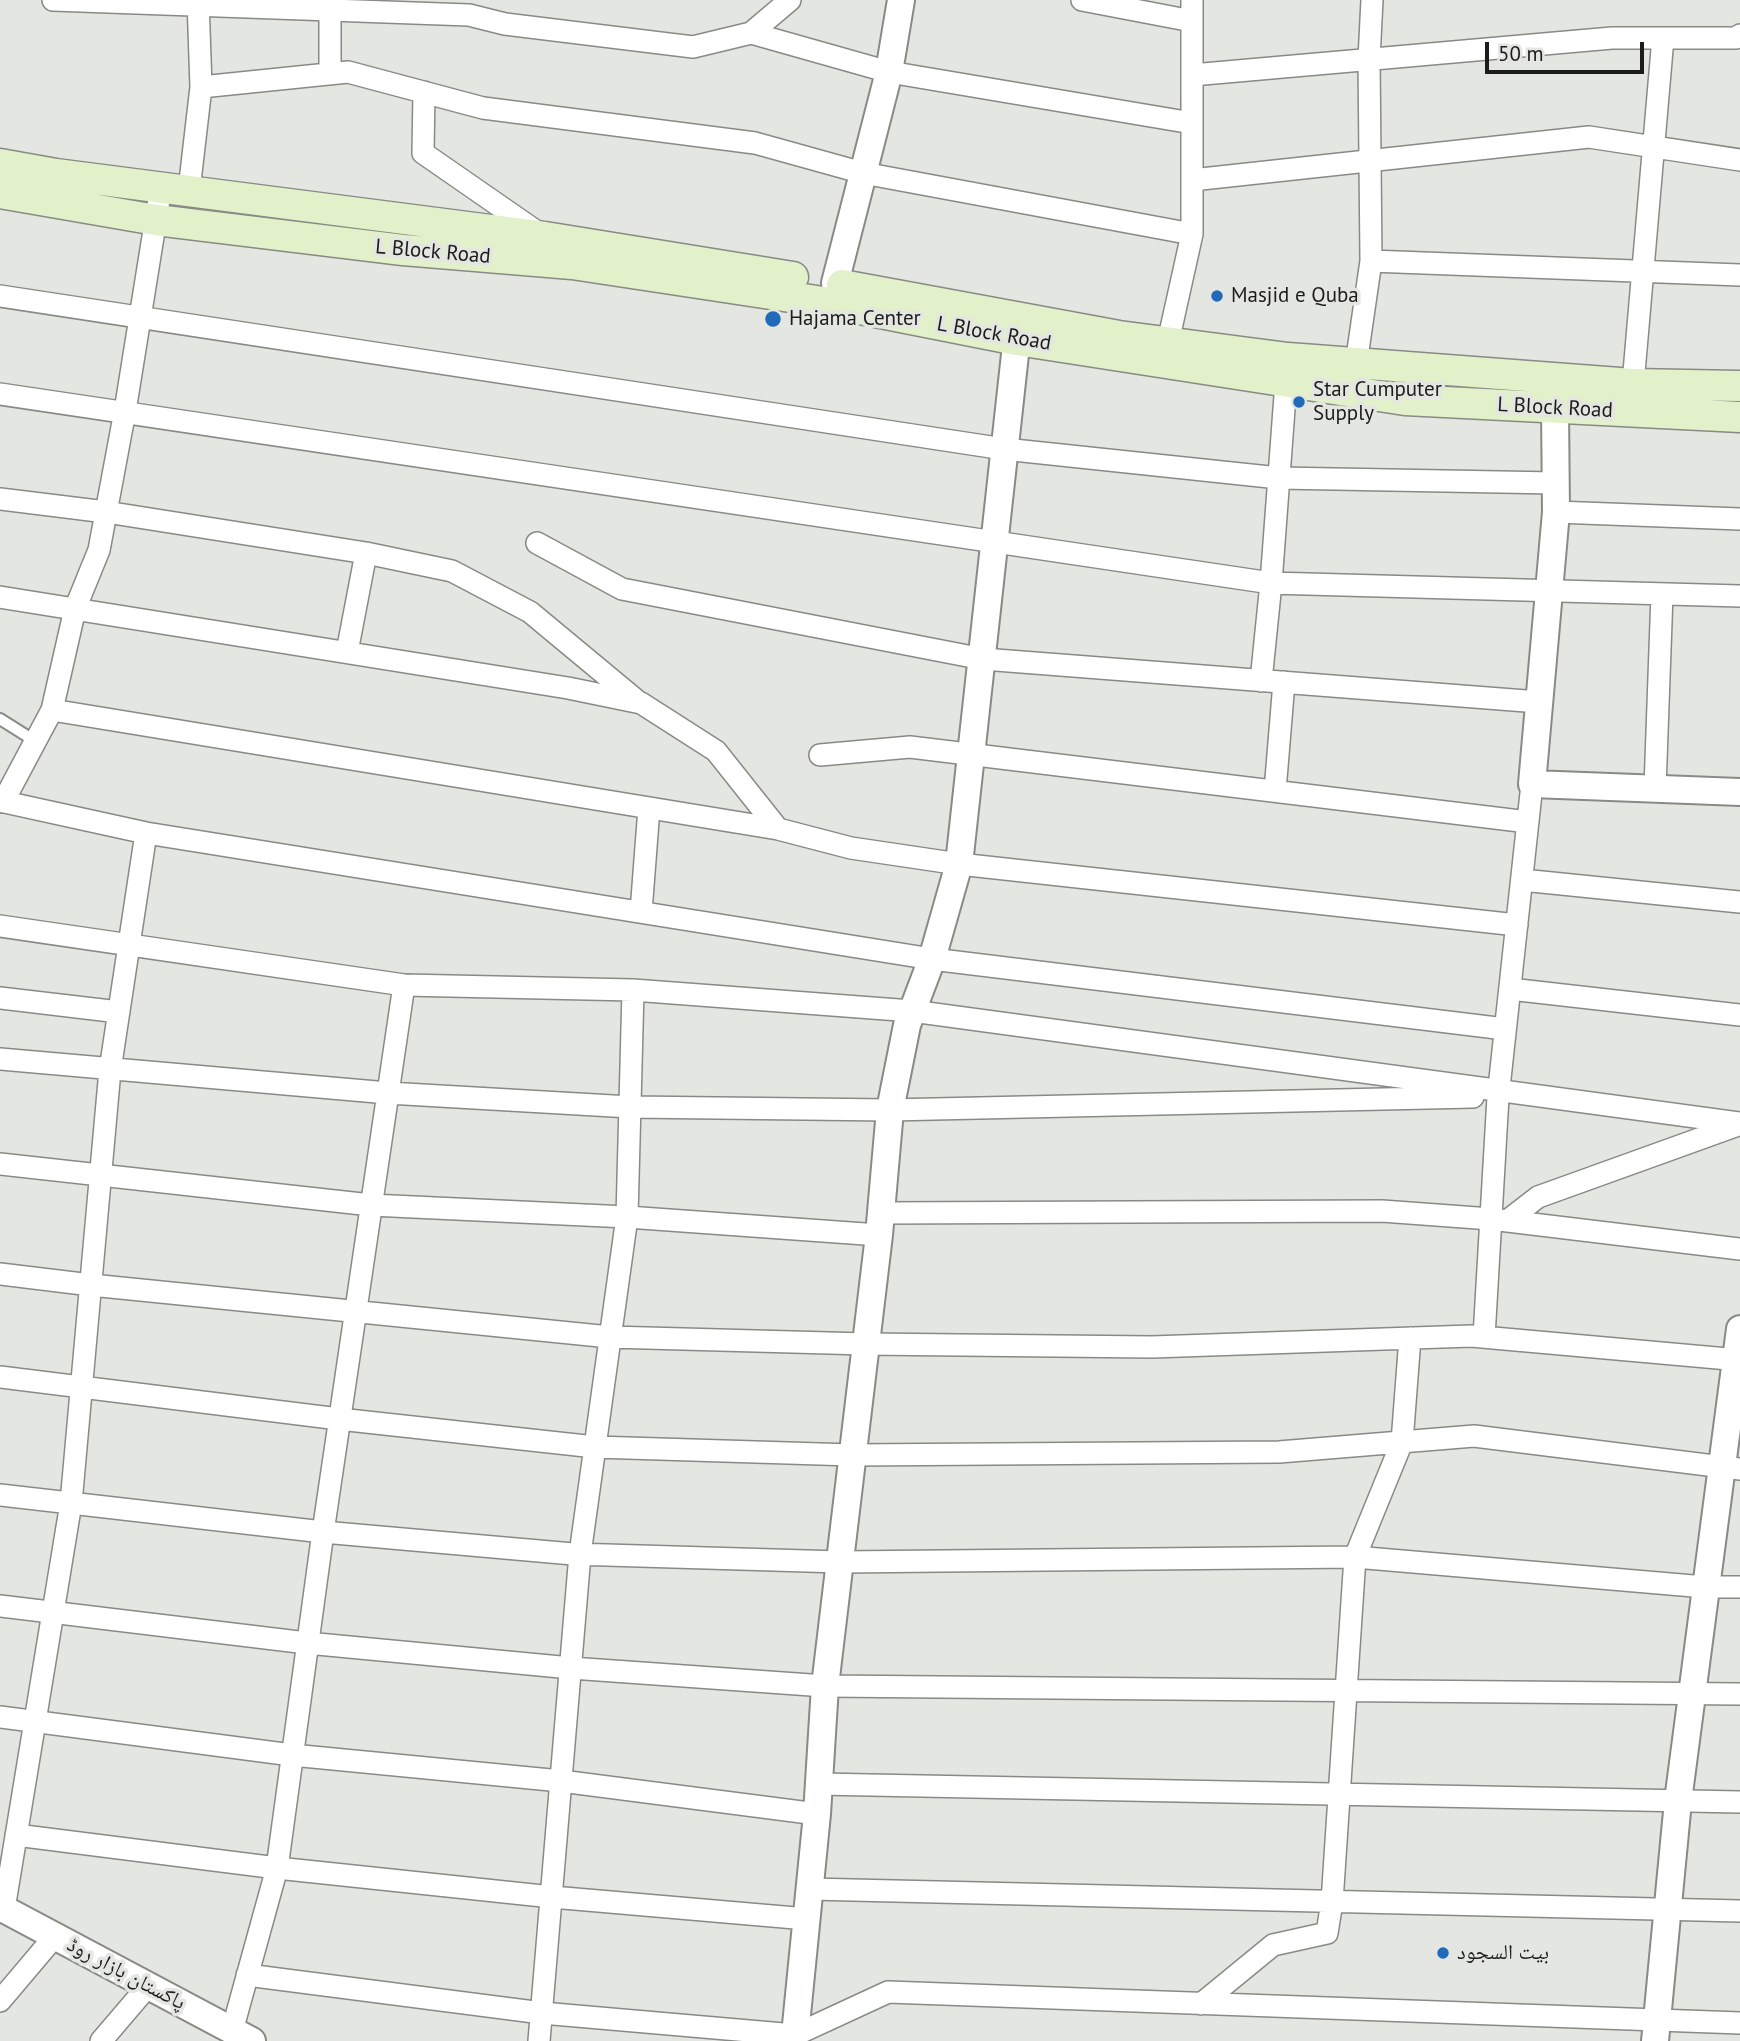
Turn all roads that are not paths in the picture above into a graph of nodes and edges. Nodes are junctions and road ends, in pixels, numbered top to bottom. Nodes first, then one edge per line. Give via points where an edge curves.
1 (53, 0) edge
2 (790, 0) edge
3 (901, 0) edge
4 (1083, 0) edge
5 (1372, 0) edge
6 (198, 3) edge
7 (330, 5) edge
8 (1192, 11) edge
9 (751, 33) junction
10 (1740, 35) edge
11 (1663, 38) junction
12 (1369, 59) junction
13 (889, 72) junction
14 (330, 74) junction
15 (1192, 75) junction
16 (201, 87) junction
17 (424, 92) junction
18 (1192, 123) junction
19 (1654, 146) junction
20 (1369, 159) junction
21 (1740, 160) edge
22 (0, 164) edge
23 (863, 173) junction
24 (1192, 180) junction
25 (175, 189) junction
26 (0, 193) edge
27 (156, 219) junction
28 (1192, 234) junction
29 (545, 237) junction
30 (1371, 261) junction
31 (1644, 270) junction
32 (1740, 275) edge
33 (835, 283) junction
34 (0, 296) edge
35 (139, 317) junction
36 (1018, 328) junction
37 (1168, 342) junction
38 (1356, 364) junction
39 (1287, 370) junction
40 (1633, 384) junction
41 (1740, 386) edge
42 (0, 394) edge
43 (1555, 408) junction
44 (124, 411) junction
45 (1740, 417) edge
46 (1004, 449) junction
47 (1279, 478) junction
48 (1555, 483) junction
49 (0, 499) edge
50 (106, 512) junction
51 (1556, 512) junction
52 (1740, 519) edge
53 (537, 543) dead end
54 (995, 543) junction
55 (366, 553) junction
56 (1271, 583) junction
57 (1549, 592) junction
58 (1662, 594) junction
59 (1740, 596) edge
60 (0, 597) edge
61 (75, 608) junction
62 (347, 652) junction
63 (983, 659) junction
64 (1261, 681) junction
65 (1284, 682) junction
66 (1539, 702) junction
67 (641, 703) junction
68 (52, 710) junction
69 (0, 719) edge
70 (35, 741) junction
71 (972, 753) junction
72 (820, 755) dead end
73 (1532, 784) junction
74 (1656, 789) junction
75 (1275, 791) junction
76 (1740, 792) edge
77 (1, 802) edge
78 (649, 808) junction
79 (1528, 822) junction
80 (778, 830) junction
81 (146, 833) junction
82 (959, 864) junction
83 (1522, 880) junction
84 (1740, 902) edge
85 (641, 912) junction
86 (1517, 925) junction
87 (0, 926) edge
88 (129, 947) junction
89 (932, 959) junction
90 (404, 985) junction
91 (1510, 989) junction
92 (634, 990) junction
93 (0, 998) edge
94 (912, 1011) junction
95 (119, 1013) junction
96 (1740, 1015) edge
97 (1506, 1029) junction
98 (0, 1059) edge
99 (110, 1070) junction
100 (388, 1093) junction
101 (1499, 1093) junction
102 (630, 1107) junction
103 (890, 1110) junction
104 (1740, 1124) edge
105 (0, 1164) edge
106 (101, 1175) junction
107 (371, 1205) junction
108 (627, 1217) junction
109 (1499, 1220) junction
110 (880, 1224) junction
111 (1740, 1249) edge
112 (0, 1274) edge
113 (91, 1285) junction
114 (356, 1310) junction
115 (1740, 1329) edge
116 (610, 1337) junction
117 (1484, 1337) junction
118 (1410, 1338) junction
119 (865, 1344) junction
120 (1738, 1360) edge
121 (0, 1377) edge
122 (82, 1386) junction
123 (340, 1419) junction
124 (1402, 1442) junction
125 (595, 1447) junction
126 (852, 1455) junction
127 (1730, 1468) edge
128 (0, 1495) edge
129 (71, 1503) junction
130 (323, 1532) junction
131 (580, 1554) junction
132 (1355, 1557) junction
133 (840, 1562) junction
134 (1705, 1587) junction
135 (1740, 1587) edge
136 (0, 1606) edge
137 (53, 1613) junction
138 (307, 1643) junction
139 (571, 1668) junction
140 (825, 1686) junction
141 (1346, 1690) junction
142 (1692, 1692) junction
143 (1740, 1694) edge
144 (0, 1717) edge
145 (35, 1720) junction
146 (292, 1755) junction
147 (561, 1781) junction
148 (819, 1784) junction
149 (1339, 1795) junction
150 (1678, 1801) junction
151 (1740, 1802) edge
152 (817, 1814) junction
153 (16, 1835) junction
154 (277, 1868) junction
155 (810, 1889) junction
156 (552, 1897) junction
157 (1332, 1902) junction
158 (2, 1908) edge
159 (1667, 1910) junction
160 (1740, 1911) edge
161 (807, 1919) junction
162 (55, 1936) junction
163 (247, 1975) junction
164 (148, 1986) junction
165 (0, 2001) edge
166 (1201, 2004) junction
167 (542, 2013) junction
168 (1740, 2023) edge
169 (1656, 2031) edge
170 (242, 2036) edge
171 (794, 2038) edge
172 (101, 2041) edge
173 (539, 2041) edge

1 - 6 street
2 - 9 street
3 - 13 street
4 - 8 street
5 - 12 street
6 - 7 street
6 - 16 street
7 - 9 street via 469,15 505,24 693,47
7 - 14 street
8 - 15 street
9 - 13 street
10 - 11 street
11 - 12 street via 1612,38
11 - 19 street
12 - 15 street
12 - 20 street
13 - 18 street
13 - 23 street
14 - 16 street
14 - 17 street via 348,72
15 - 18 street
16 - 25 street
17 - 23 street via 483,107 755,143
17 - 29 street via 423,153
18 - 24 street
19 - 20 street via 1589,136
19 - 21 street
19 - 31 street
20 - 24 street
20 - 30 street
22 - 25 main road, L Block Road
23 - 28 street
23 - 33 street
24 - 28 street
25 - 27 street
25 - 29 main road, L Block Road
26 - 27 main road, L Block Road
27 - 35 street
27 - 36 main road, L Block Road via 403,250 572,264
28 - 37 street
29 - 33 main road, L Block Road
30 - 31 street
30 - 38 street
31 - 32 street
31 - 40 street
33 - 36 main road, L Block Road
34 - 35 street
35 - 44 street
35 - 46 street
36 - 37 main road, L Block Road
36 - 39 main road, L Block Road
36 - 46 street
37 - 39 main road, L Block Road
38 - 39 main road, L Block Road
38 - 40 main road, L Block Road
39 - 43 main road, L Block Road via 1405,400
39 - 47 street
40 - 41 main road, L Block Road
42 - 44 street
43 - 45 main road, L Block Road
43 - 48 street
44 - 50 street
44 - 54 street
46 - 47 street
46 - 54 street
47 - 48 street
47 - 56 street
48 - 51 street
49 - 50 street
50 - 55 street
50 - 61 street via 99,550
51 - 52 street
51 - 57 street
53 - 63 street via 622,589
54 - 56 street
54 - 63 street
55 - 62 street
55 - 67 street via 452,570 530,612
56 - 57 street
56 - 64 street
57 - 58 street
57 - 66 street
58 - 59 street
58 - 74 street
60 - 61 street
61 - 62 street
61 - 68 street
62 - 67 street
63 - 64 street
63 - 71 street
64 - 65 street
65 - 66 street
65 - 75 street
66 - 73 street
67 - 80 street via 716,751
68 - 70 street
68 - 78 street
69 - 70 lane
70 - 77 street
71 - 72 street via 910,747
71 - 75 street
71 - 82 street
73 - 74 street
73 - 79 street
74 - 76 street
75 - 79 street
77 - 81 street
78 - 80 street
78 - 85 street
79 - 83 street
80 - 82 street via 851,848
81 - 85 street
81 - 88 street
82 - 86 street
82 - 89 street
83 - 84 street
83 - 86 street
85 - 89 street
86 - 91 street
87 - 88 street
88 - 90 street
88 - 95 street
89 - 94 street
89 - 97 street
90 - 92 street
90 - 100 street
91 - 96 street
91 - 97 street
92 - 94 street
92 - 102 street
93 - 95 street
94 - 101 street
94 - 103 street
95 - 99 street
97 - 101 street
98 - 99 street
99 - 100 street
99 - 106 street
100 - 102 street
100 - 107 street
101 - 103 street
101 - 104 street
101 - 109 street
102 - 103 street
102 - 108 street
103 - 110 street
104 - 109 street via 1538,1197
105 - 106 street
106 - 107 street
106 - 113 street
107 - 108 street
107 - 114 street
108 - 110 street
108 - 116 street
109 - 110 street via 1381,1210
109 - 111 street
109 - 117 street
110 - 119 street
112 - 113 street
113 - 114 street
113 - 122 street
114 - 116 street
114 - 123 street
115 - 120 street
116 - 119 street
116 - 125 street
117 - 118 street
117 - 120 street
118 - 119 street via 1152,1347
118 - 124 street
119 - 126 street
120 - 127 street
121 - 122 street
122 - 123 street
122 - 129 street
123 - 125 street
123 - 130 street
124 - 126 street via 1279,1452
124 - 127 street via 1474,1436
124 - 132 street
125 - 126 street
125 - 131 street
126 - 133 street
127 - 134 street
128 - 129 street
129 - 130 street
129 - 137 street
130 - 131 street
130 - 138 street
131 - 133 street
131 - 139 street
132 - 133 street
132 - 134 street
132 - 141 street
133 - 140 street
134 - 135 street
134 - 142 street
136 - 137 street
137 - 138 street
137 - 145 street
138 - 139 street
138 - 146 street
139 - 140 street
139 - 147 street
140 - 141 street
140 - 148 street
141 - 142 street
141 - 149 street
142 - 143 street
142 - 150 street
144 - 145 street
145 - 146 street
145 - 153 street
146 - 147 street
146 - 154 street
147 - 152 street
147 - 156 street
148 - 149 street
148 - 152 street
149 - 150 street
149 - 157 street
150 - 151 street
150 - 159 street
152 - 155 street
153 - 154 street
153 - 158 street
154 - 156 street
154 - 163 street
155 - 157 street
155 - 161 street
156 - 161 street
156 - 167 street
157 - 159 street
157 - 166 street via 1327,1933 1273,1945
158 - 162 street, پاکستان بازار روڈ
159 - 160 street
159 - 169 street
161 - 171 street
162 - 164 street, پاکستان بازار روڈ
162 - 165 street
163 - 167 street
163 - 170 street
164 - 170 street, پاکستان بازار روڈ
164 - 172 street
166 - 169 street
166 - 171 street via 888,1992
167 - 171 street
167 - 173 street
168 - 169 street

